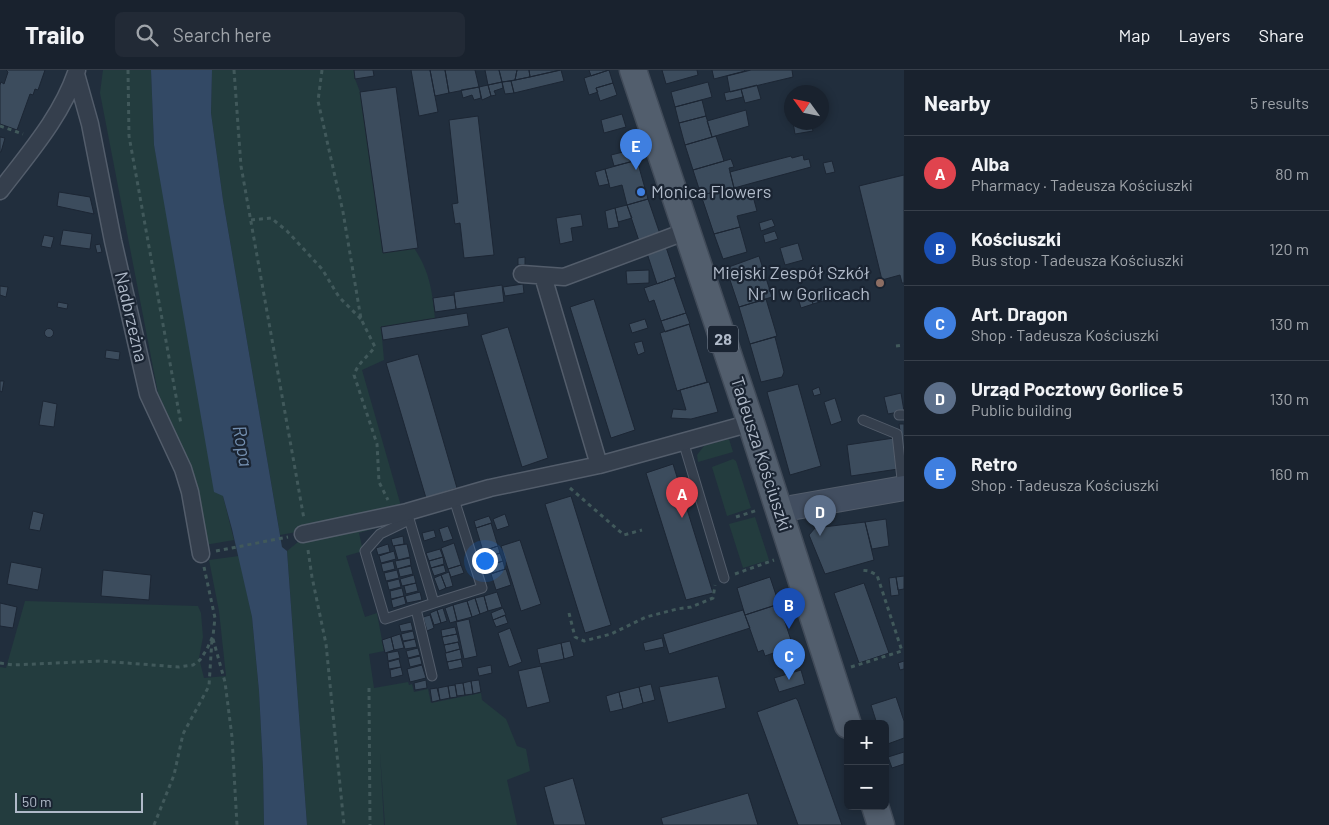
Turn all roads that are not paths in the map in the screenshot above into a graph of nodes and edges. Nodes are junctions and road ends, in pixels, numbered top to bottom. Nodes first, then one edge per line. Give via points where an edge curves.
1 (633, 70) edge
2 (76, 72) edge
3 (0, 191) edge
4 (687, 231) junction
5 (522, 274) dead end
6 (543, 276) junction
7 (864, 420) dead end
8 (751, 423) junction
9 (683, 441) junction
10 (599, 465) junction
11 (904, 489) edge
12 (454, 499) junction
13 (769, 510) junction
14 (405, 515) junction
15 (304, 534) road end
16 (207, 553) road end
17 (724, 578) road end
18 (434, 603) junction
19 (416, 608) junction
20 (432, 676) dead end
21 (847, 720) edge
22 (876, 810) edge
23 (881, 825) edge

1 - 4 main road, Tadeusza Kościuszki / 28
2 - 3 street, Nadbrzeżna via 61,106 42,136
2 - 16 street, Nadbrzeżna via 148,394 183,469
4 - 6 street via 564,277
4 - 8 main road, Tadeusza Kościuszki / 28
5 - 6 street
6 - 10 street
7 - 11 lane via 897,434
8 - 9 street
8 - 13 main road, Tadeusza Kościuszki / 28
9 - 10 street
9 - 17 lane
10 - 12 street
11 - 13 main road
12 - 14 street
12 - 18 lane via 482,588
13 - 21 main road, Tadeusza Kościuszki / 28
14 - 15 street
14 - 18 lane
14 - 19 lane via 380,534 365,551 385,619
18 - 19 lane
19 - 20 lane
22 - 23 main road

